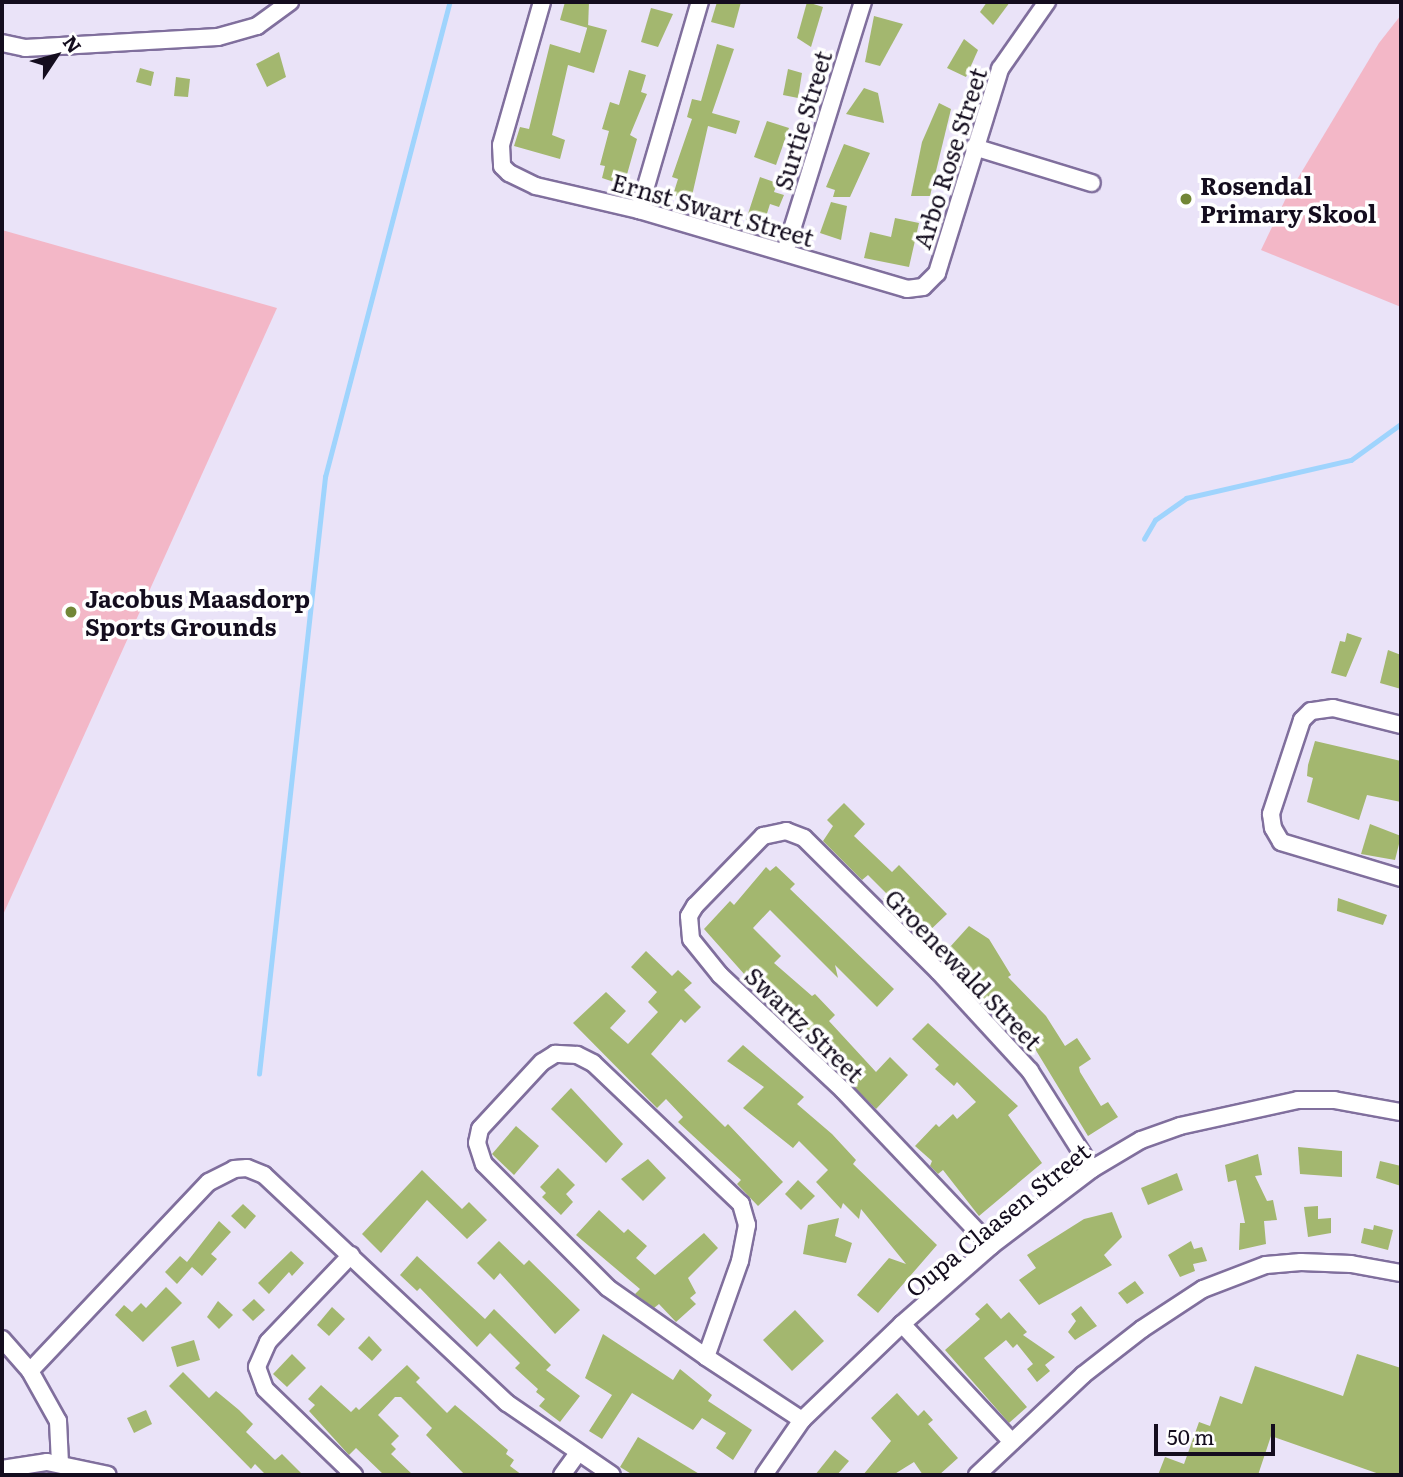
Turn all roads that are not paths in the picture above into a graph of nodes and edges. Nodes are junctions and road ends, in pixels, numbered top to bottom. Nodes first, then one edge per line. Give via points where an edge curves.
1 (290, 2) edge
2 (542, 2) edge
3 (700, 2) edge
4 (863, 2) edge
5 (1047, 2) edge
6 (2, 43) edge
7 (974, 147) junction
8 (1092, 183) dead end
9 (639, 210) junction
10 (785, 251) junction
11 (916, 288) joint
12 (1401, 725) edge
13 (774, 831) joint
14 (1401, 878) edge
15 (1401, 1112) edge
16 (1092, 1169) junction
17 (991, 1246) junction
18 (351, 1255) junction
19 (1401, 1273) edge
20 (902, 1324) junction
21 (2, 1339) edge
22 (706, 1357) junction
23 (30, 1371) junction
24 (802, 1420) junction
25 (1012, 1442) junction
26 (578, 1453) junction
27 (60, 1463) junction
28 (2, 1469) edge
29 (108, 1475) edge
30 (354, 1475) edge
31 (562, 1475) edge
32 (612, 1475) edge
33 (764, 1475) edge
34 (977, 1475) edge

1 - 6 street via 257,26 218,37 25,48
2 - 9 street, Ernst Swart Street via 501,145 502,166 536,186
3 - 9 street
4 - 10 street, Surtie Street
5 - 7 street, Arbo Rose Street via 1000,69
7 - 8 street
7 - 11 street, Arbo Rose Street via 937,273
9 - 10 street, Ernst Swart Street
10 - 11 street, Ernst Swart Street
12 - 14 street via 1319,708 1302,720 1272,814 1278,838 1295,848
13 - 16 street, Groenewald Street via 804,838 1009,1045
13 - 17 street, Swartz Street via 752,845 695,906 689,916 691,939 720,975 844,1091
15 - 16 street, Oupa Claasen Street via 1334,1100 1298,1100 1180,1126 1141,1140
16 - 17 street, Oupa Claasen Street
17 - 20 street, Oupa Claasen Street
18 - 23 street via 264,1175 234,1169 209,1182
18 - 26 street via 507,1403
18 - 30 street via 268,1342 257,1367 265,1389
19 - 25 street via 1301,1262 1231,1276 1142,1329
20 - 24 street, Oupa Claasen Street
20 - 25 street
21 - 23 street
22 - 22 street via 608,1288 484,1164 477,1143 480,1129 542,1062 555,1054 577,1055 593,1063 741,1204 747,1225 740,1261
22 - 24 street
23 - 27 street via 58,1421
24 - 33 street, Oupa Claasen Street
25 - 34 street
26 - 31 street
26 - 32 street
27 - 28 street
27 - 29 street

